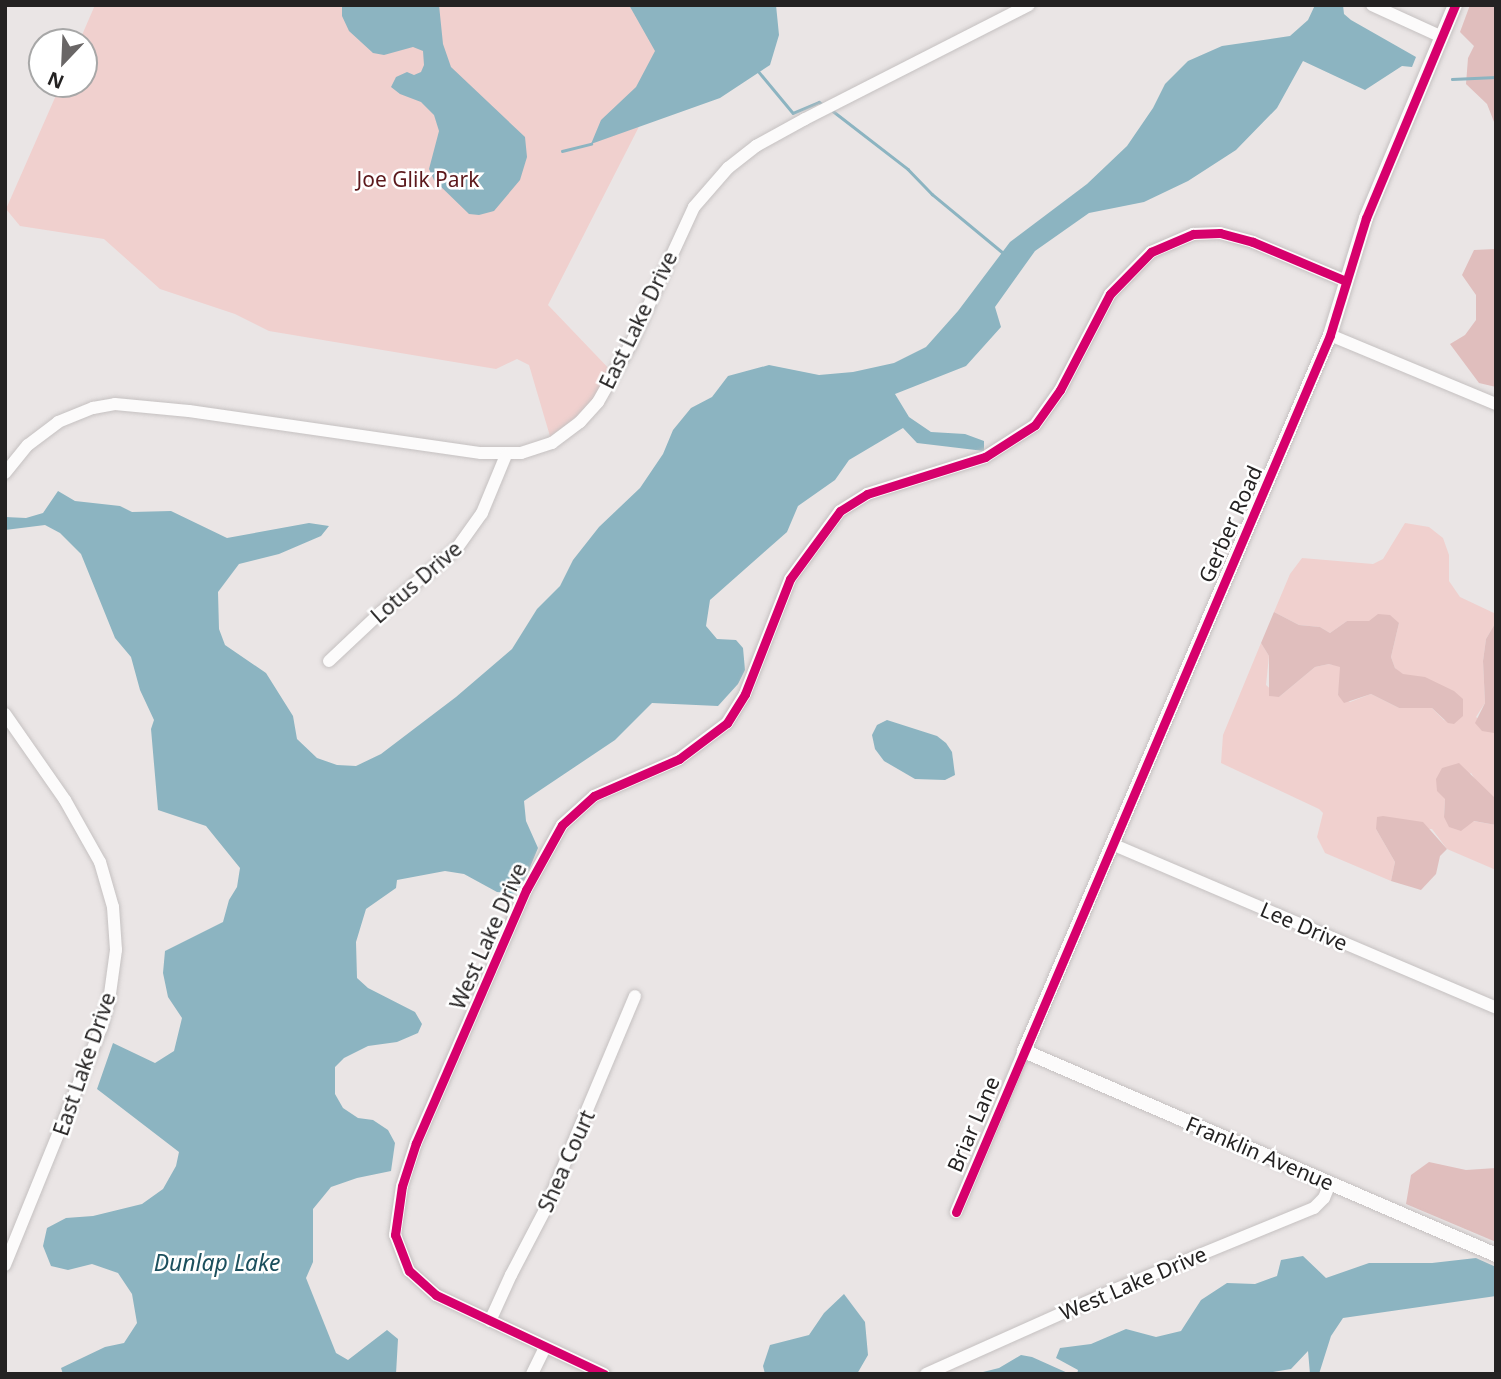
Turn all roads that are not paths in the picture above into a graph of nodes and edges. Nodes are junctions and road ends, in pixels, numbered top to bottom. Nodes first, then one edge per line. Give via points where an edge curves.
1 (1028, 5) edge
2 (1372, 5) edge
3 (1455, 5) edge
4 (1442, 37) junction
5 (1346, 281) junction
6 (1330, 335) junction
7 (1496, 404) edge
8 (506, 454) junction
9 (5, 473) edge
10 (329, 662) dead end
11 (5, 714) edge
12 (1112, 844) junction
13 (635, 996) dead end
14 (1496, 1008) edge
15 (1024, 1051) junction
16 (1330, 1183) junction
17 (956, 1212) dead end
18 (1496, 1255) edge
19 (5, 1265) edge
20 (490, 1321) junction
21 (545, 1347) junction
22 (532, 1374) edge
23 (604, 1374) edge
24 (926, 1374) edge

1 - 8 street, East Lake Drive via 805,119 756,146 728,168 694,207 631,344 598,402 552,443
2 - 4 street
3 - 4 street, Gerber Road
4 - 5 street, Gerber Road via 1366,218
5 - 6 street, Gerber Road
5 - 20 street, West Lake Drive via 1220,233 1177,239 1151,253 1110,294 1060,390 1035,425 985,457 874,491 840,512 790,579 745,694 727,723 679,759 594,796 562,825 526,890 416,1143 397,1209 396,1242 417,1281 436,1296
6 - 7 street
6 - 12 street, Gerber Road
8 - 9 street, East Lake Drive via 445,450 122,404 93,408 58,422 28,445
8 - 10 street, Lotus Drive via 482,513 457,548
11 - 19 street, East Lake Drive via 65,800 100,862 113,907 116,950 102,1026
12 - 14 street, Lee Drive
12 - 15 street, Gerber Road
13 - 20 street, Shea Court via 545,1210
15 - 16 street, Franklin Avenue
15 - 17 street, Briar Lane
16 - 18 street, Franklin Avenue
16 - 24 street, West Lake Drive via 1314,1208
20 - 21 street, West Lake Drive
21 - 22 street
21 - 23 street, West Lake Drive

